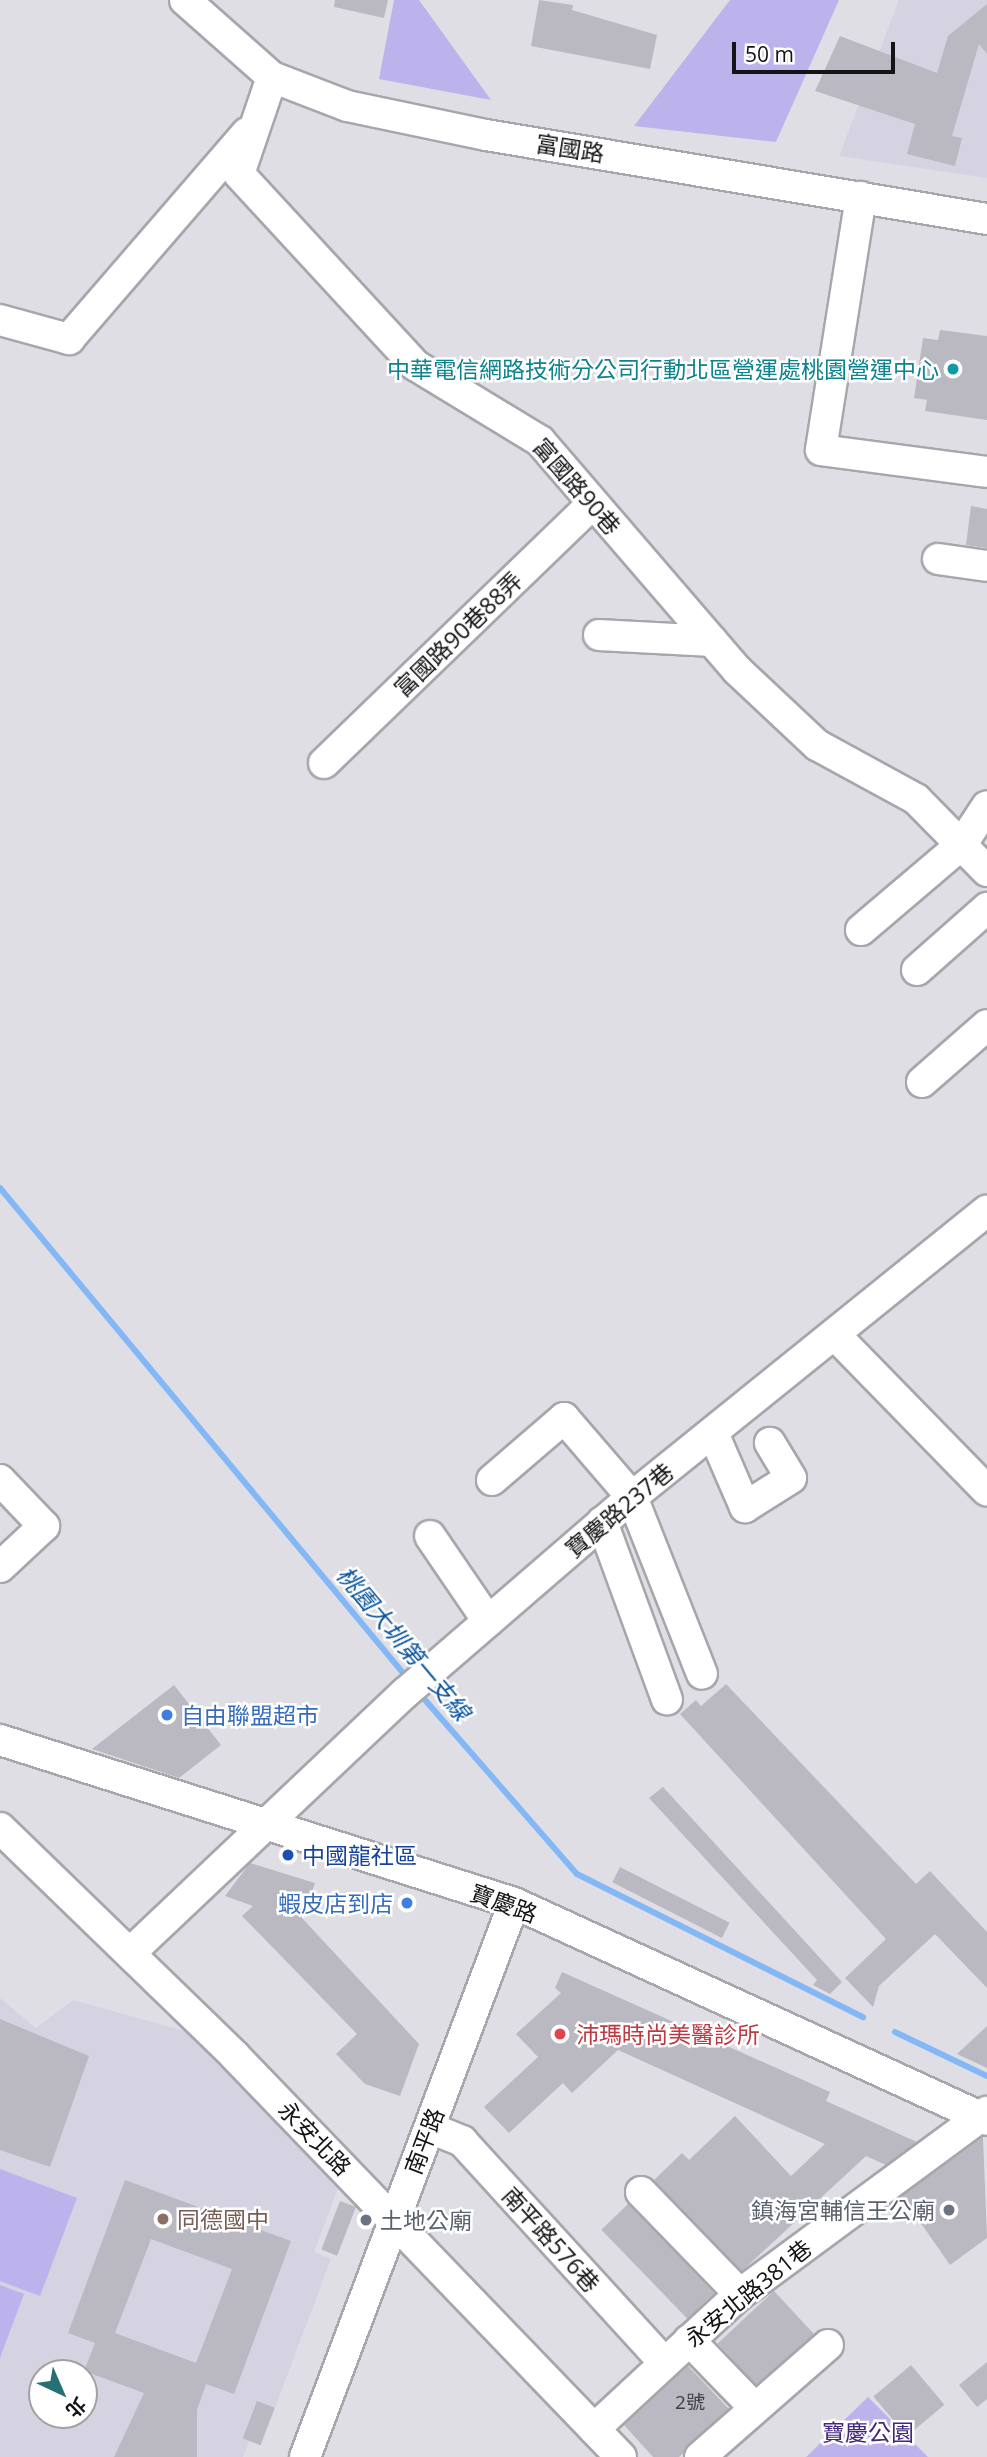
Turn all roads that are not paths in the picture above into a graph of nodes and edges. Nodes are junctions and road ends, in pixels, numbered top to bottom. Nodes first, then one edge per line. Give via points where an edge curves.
1 (185, 0) edge
2 (272, 76) junction
3 (257, 122) junction
4 (861, 197) junction
5 (987, 219) edge
6 (0, 320) edge
7 (987, 472) edge
8 (592, 504) junction
9 (938, 559) dead end
10 (987, 566) edge
11 (599, 635) dead end
12 (712, 641) junction
13 (324, 763) dead end
14 (987, 806) edge
15 (962, 844) junction
16 (987, 871) edge
17 (987, 908) edge
18 (861, 930) dead end
19 (918, 971) dead end
20 (987, 1025) edge
21 (922, 1082) dead end
22 (987, 1211) edge
23 (836, 1336) junction
24 (713, 1433) junction
25 (770, 1443) dead end
26 (0, 1480) edge
27 (492, 1480) dead end
28 (987, 1491) edge
29 (632, 1497) junction
30 (602, 1522) junction
31 (430, 1536) dead end
32 (0, 1567) edge
33 (488, 1621) junction
34 (702, 1674) dead end
35 (667, 1700) dead end
36 (0, 1740) edge
37 (267, 1829) junction
38 (5, 1842) edge
39 (514, 1903) junction
40 (130, 1953) junction
41 (984, 2116) edge
42 (430, 2128) junction
43 (641, 2192) dead end
44 (394, 2218) junction
45 (740, 2294) junction
46 (689, 2340) junction
47 (828, 2345) dead end
48 (664, 2362) junction
49 (753, 2406) junction
50 (594, 2429) junction
51 (305, 2457) edge
52 (621, 2457) edge
53 (700, 2457) edge

1 - 2 street, 富國路
2 - 3 street, 富國路90巷
2 - 4 street, 富國路 via 348,106 486,135
3 - 6 street via 69,339
3 - 8 street, 富國路90巷 via 239,174 415,365 540,441
4 - 5 street, 富國路
4 - 7 street via 821,450
8 - 12 street, 富國路90巷
8 - 13 street, 富國路90巷88弄
9 - 10 street
11 - 12 street
12 - 15 street, 富國路90巷 via 817,746 916,799
14 - 15 street
15 - 16 street, 富國路90巷
15 - 18 street
17 - 19 street
20 - 21 street
22 - 23 street, 寶慶路237巷
23 - 24 street, 寶慶路237巷
23 - 28 street
24 - 25 street via 746,1507 791,1478
24 - 29 street, 寶慶路237巷
26 - 32 street via 44,1526
27 - 29 street via 564,1418
29 - 30 street, 寶慶路237巷
29 - 34 street
30 - 33 street, 寶慶路237巷
30 - 35 street
31 - 33 street
33 - 37 street, 寶慶路237巷 via 414,1685
36 - 37 street, 寶慶路
37 - 39 street, 寶慶路
37 - 40 street, 寶慶路237巷
38 - 40 street, 永安北路
39 - 41 street, 寶慶路
39 - 42 street, 南平路
40 - 44 street, 永安北路
41 - 45 street, 永安北路381巷
42 - 44 street, 南平路
42 - 48 street, 南平路576巷 via 462,2141
43 - 45 street
44 - 50 street, 永安北路
44 - 51 street, 南平路
45 - 46 street, 永安北路381巷
46 - 48 street, 永安北路381巷
46 - 49 street
47 - 49 street
48 - 50 street, 永安北路381巷
49 - 53 street
50 - 52 street, 永安北路

